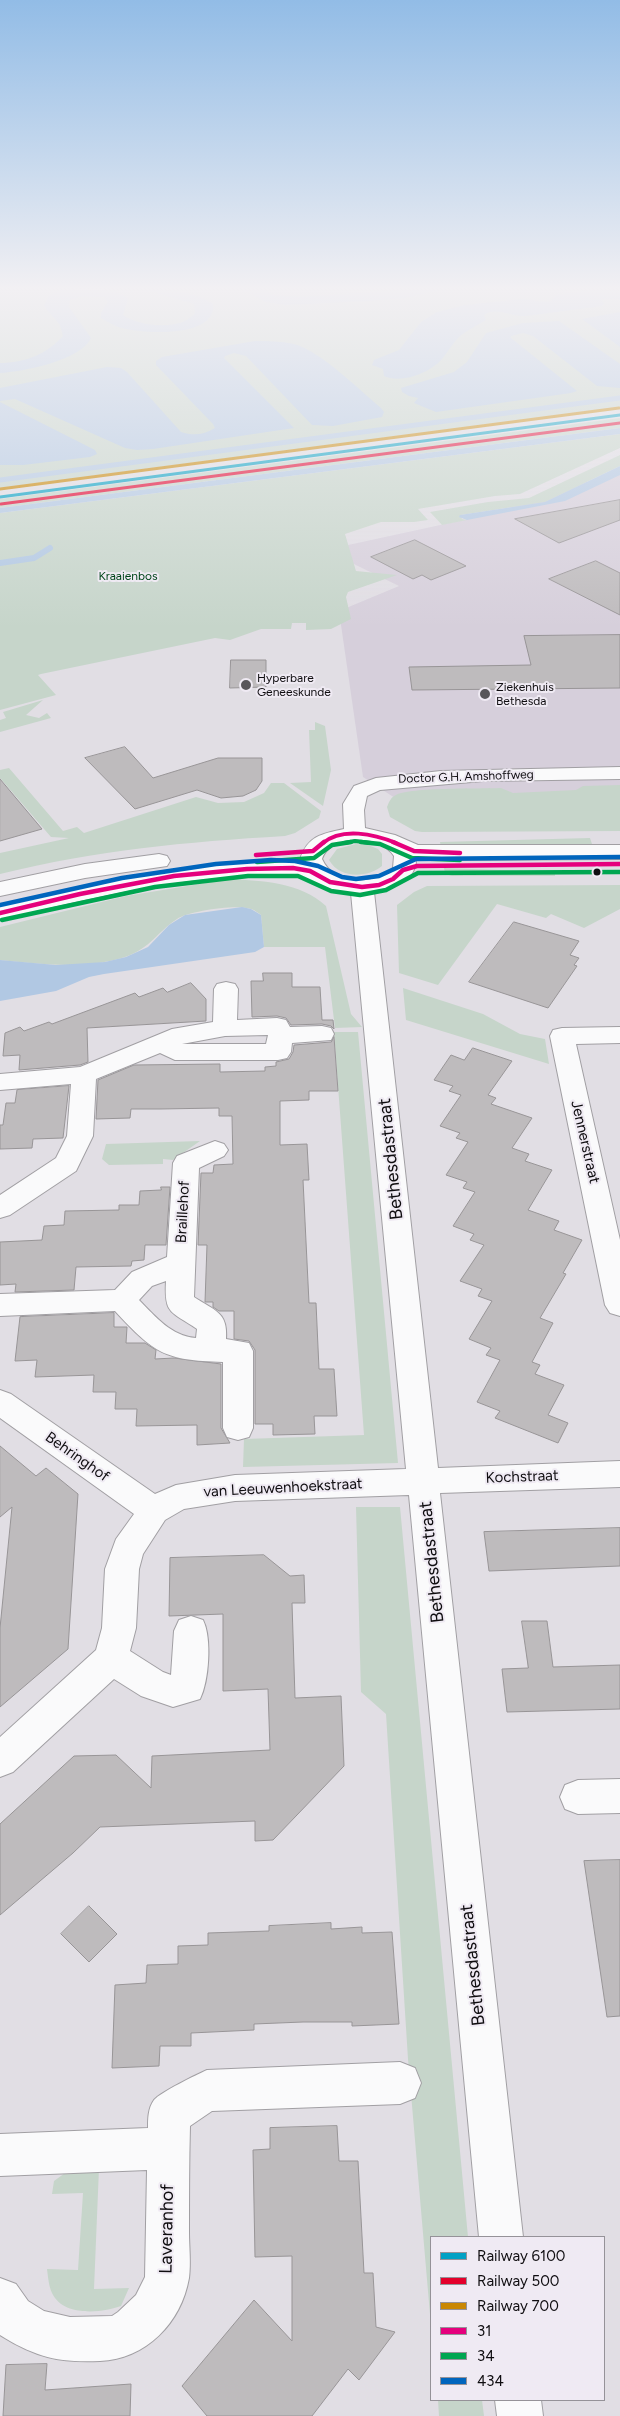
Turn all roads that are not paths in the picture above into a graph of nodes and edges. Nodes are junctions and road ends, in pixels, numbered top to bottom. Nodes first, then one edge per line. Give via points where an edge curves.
1 (620, 773) edge
2 (355, 833) junction
3 (394, 843) junction
4 (313, 851) junction
5 (620, 852) edge
6 (620, 864) edge
7 (403, 870) junction
8 (318, 875) junction
9 (362, 887) junction
10 (0, 889) edge
11 (0, 914) edge
12 (226, 989) dead end
13 (225, 1028) junction
14 (322, 1034) dead end
15 (280, 1035) junction
16 (620, 1035) edge
17 (162, 1043) junction
18 (84, 1075) junction
19 (3, 1086) edge
20 (215, 1150) dead end
21 (0, 1208) edge
22 (612, 1228) edge
23 (180, 1263) junction
24 (122, 1300) junction
25 (0, 1305) edge
26 (620, 1305) edge
27 (210, 1350) junction
28 (0, 1402) edge
29 (238, 1428) dead end
30 (620, 1474) edge
31 (424, 1481) junction
32 (154, 1511) junction
33 (190, 1631) dead end
34 (111, 1658) junction
35 (0, 1760) edge
36 (578, 1796) dead end
37 (620, 1796) edge
38 (400, 2083) dead end
39 (168, 2148) junction
40 (0, 2155) edge
41 (501, 2236) edge
42 (0, 2300) edge
43 (518, 2401) edge
44 (520, 2416) edge

1 - 2 street, Doctor G.H. Amshoffweg via 420,778 374,783 362,788 357,795 353,818
2 - 3 street via 382,837
2 - 4 street via 329,838
3 - 5 street via 430,853
3 - 7 street via 405,856
4 - 8 street via 310,859
4 - 10 street via 137,864
6 - 7 street via 432,865
7 - 9 street via 379,885
8 - 9 street via 330,882
8 - 11 street via 302,869 282,868 174,876
9 - 31 street, Bethesdastraat
12 - 13 street
13 - 15 street via 277,1026
13 - 17 street via 180,1036
14 - 15 street
15 - 17 street via 278,1052 175,1052
16 - 22 street, Jennerstraat via 562,1036
17 - 18 street
18 - 19 street
18 - 21 street via 80,1136 67,1164
20 - 23 street, Braillehof via 186,1163
22 - 26 street, Jennerstraat
23 - 24 street, Braillehof via 142,1279
23 - 27 street, Braillehof via 179,1302 212,1324
24 - 25 street
24 - 27 street via 153,1333 178,1348
27 - 29 street via 238,1351
28 - 32 street, Behringhof
30 - 31 street, Kochstraat
31 - 32 street, van Leeuwenhoekstraat via 235,1488 176,1498
31 - 41 street, Bethesdastraat
32 - 34 street, van Leeuwenhoekstraat via 128,1549 122,1569 119,1628
33 - 34 street via 188,1688 173,1692 153,1684
34 - 35 street, van Leeuwenhoekstraat
36 - 37 street
38 - 39 street, Laveranhof via 206,2091 169,2115
39 - 40 street
39 - 42 street, Laveranhof via 168,2277 162,2297 134,2328 118,2338 70,2340 36,2332 12,2318
43 - 44 street

